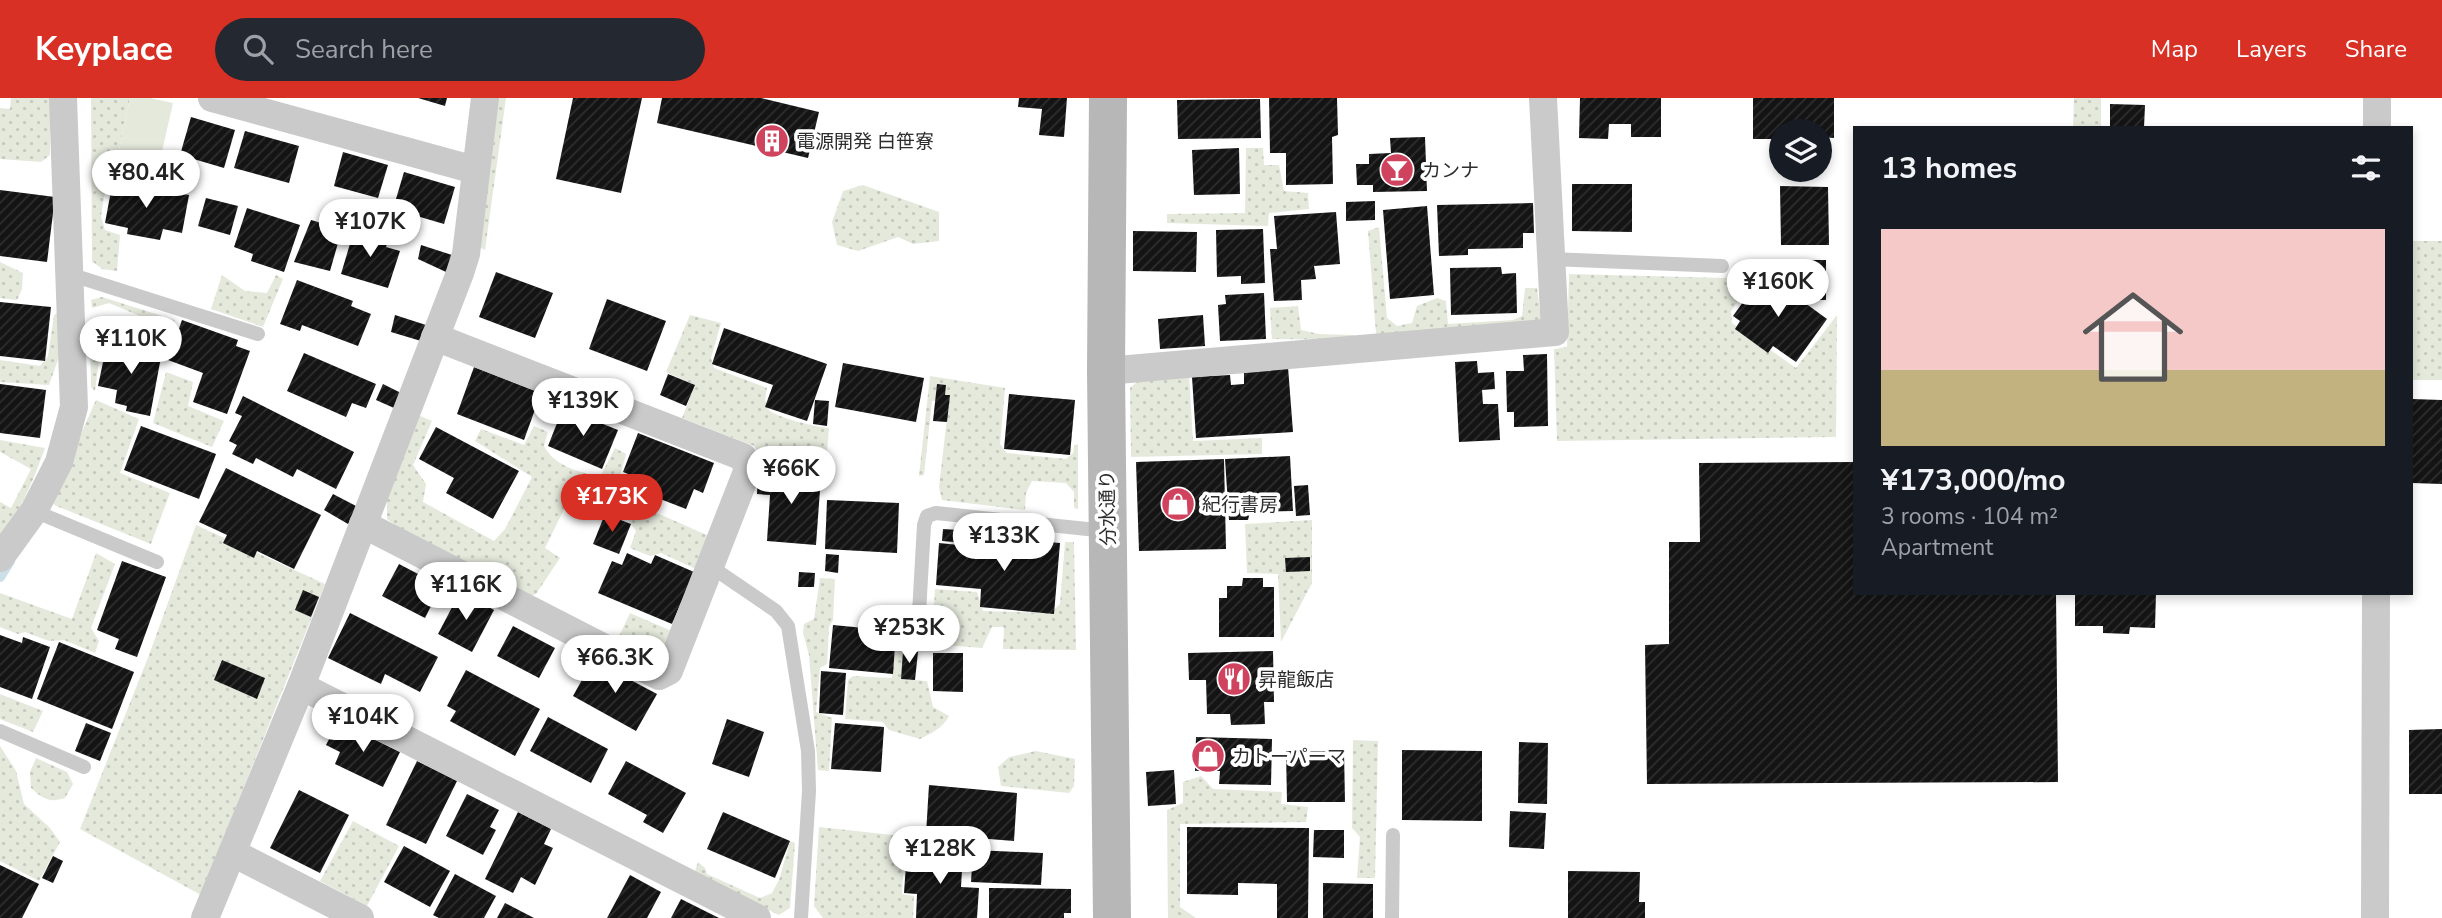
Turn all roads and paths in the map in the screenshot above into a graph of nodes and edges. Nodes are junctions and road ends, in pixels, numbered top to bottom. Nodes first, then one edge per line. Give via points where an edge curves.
1 (63, 98) edge
2 (212, 98) edge
3 (485, 98) edge
4 (1108, 98) edge
5 (1543, 98) edge
6 (2377, 98) edge
7 (2377, 126) edge
8 (475, 170) junction
9 (1551, 259) junction
10 (1722, 266) dead end
11 (69, 274) junction
12 (258, 334) dead end
13 (435, 337) junction
14 (1106, 370) junction
15 (34, 511) junction
16 (363, 524) junction
17 (1108, 532) junction
18 (0, 558) edge
19 (157, 562) dead end
20 (710, 566) junction
21 (2376, 595) edge
22 (918, 631) dead end
23 (300, 686) junction
24 (0, 731) edge
25 (84, 767) dead end
26 (1393, 835) dead end
27 (233, 853) junction
28 (205, 918) edge
29 (360, 918) edge
30 (757, 918) edge
31 (800, 918) edge
32 (1112, 918) edge
33 (1392, 918) edge
34 (2375, 918) edge

1 - 11 street
2 - 8 street
3 - 8 street
4 - 14 street, 分水通り
5 - 9 street
6 - 7 street
8 - 13 street via 466,254
9 - 10 lane
9 - 14 street via 1555,332
11 - 12 lane
11 - 15 street via 74,407 59,462
13 - 16 street
13 - 20 street via 743,457 748,469
14 - 17 street, 分水通り
15 - 18 street
15 - 19 lane
16 - 20 street via 659,676 669,671
16 - 23 street
17 - 22 lane via 936,513 927,516
17 - 32 street, 分水通り
20 - 31 lane via 776,611 788,626 808,751
21 - 34 street
23 - 27 street
23 - 30 street
24 - 25 lane
26 - 33 lane
27 - 28 street
27 - 29 street

